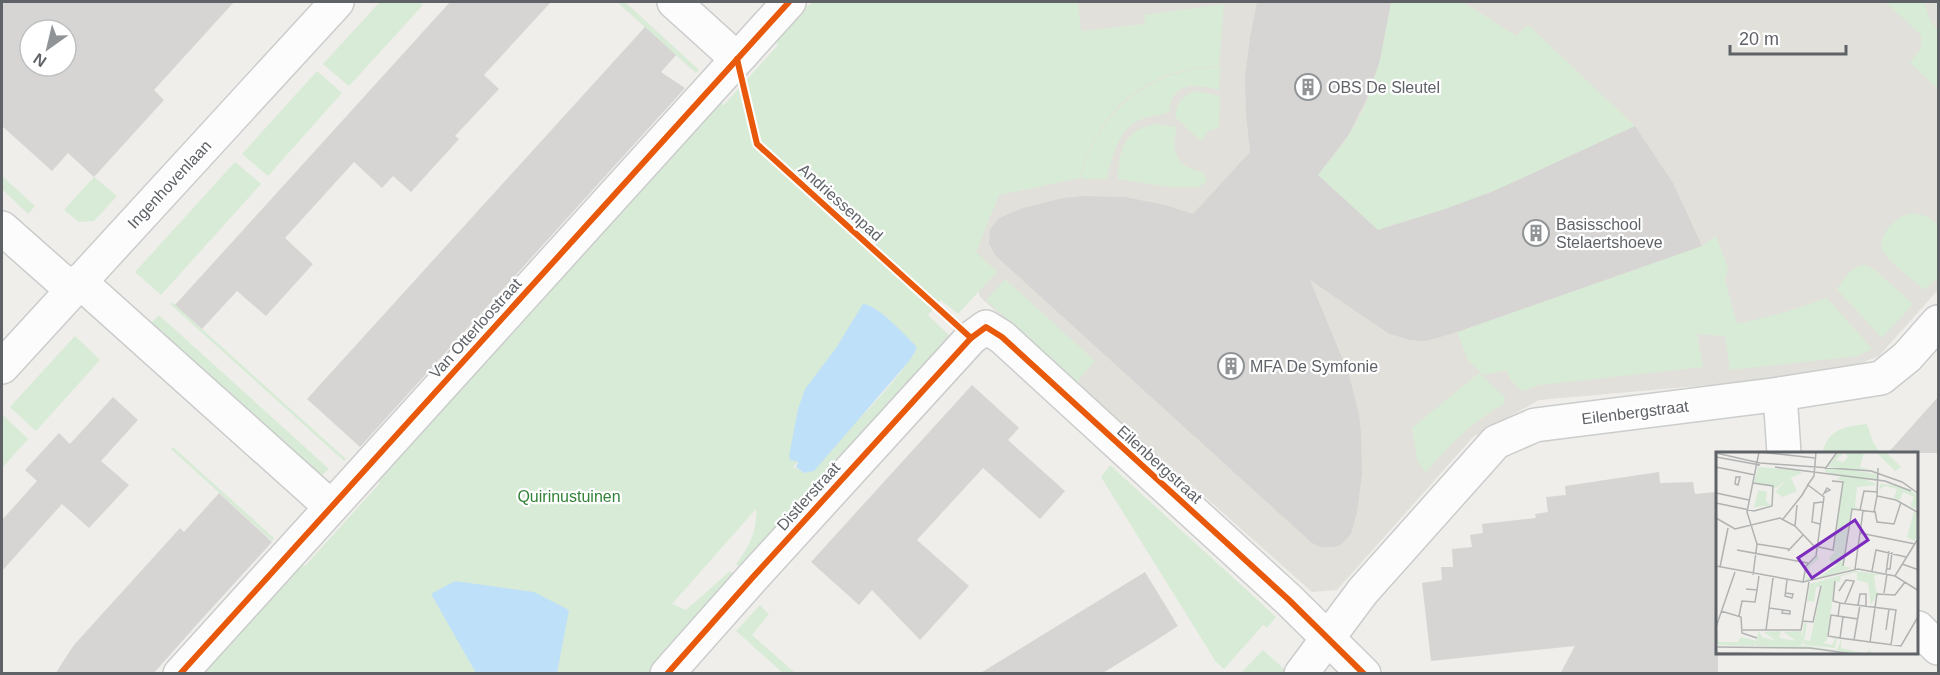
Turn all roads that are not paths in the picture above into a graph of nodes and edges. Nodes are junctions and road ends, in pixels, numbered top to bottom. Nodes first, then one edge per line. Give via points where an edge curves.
1 (337, 2) edge
2 (674, 2) edge
3 (789, 2) edge
4 (737, 59) junction
5 (2, 228) edge
6 (76, 286) junction
7 (1938, 322) edge
8 (970, 338) joint
9 (2, 367) edge
10 (1780, 394) junction
11 (1784, 452) edge
12 (330, 507) junction
13 (1919, 630) edge
14 (1328, 637) junction
15 (1938, 648) edge
16 (180, 674) edge
17 (668, 674) edge
18 (1301, 674) edge
19 (1364, 674) edge

1 - 6 street, Ingenhovenlaan
2 - 4 street
3 - 4 street, Van Otterloostraat
4 - 12 street, Van Otterloostraat
5 - 6 street
6 - 9 street, Ingenhovenlaan
6 - 12 street
7 - 10 street, Eilenbergstraat via 1907,357 1881,378
8 - 14 street, Eilenbergstraat via 986,327 1002,337
8 - 17 street, Distlerstraat
10 - 11 street
10 - 14 street, Eilenbergstraat via 1535,425 1496,442 1363,591
12 - 16 street, Van Otterloostraat
13 - 15 street
14 - 18 street, Eilenbergstraat
14 - 19 street

